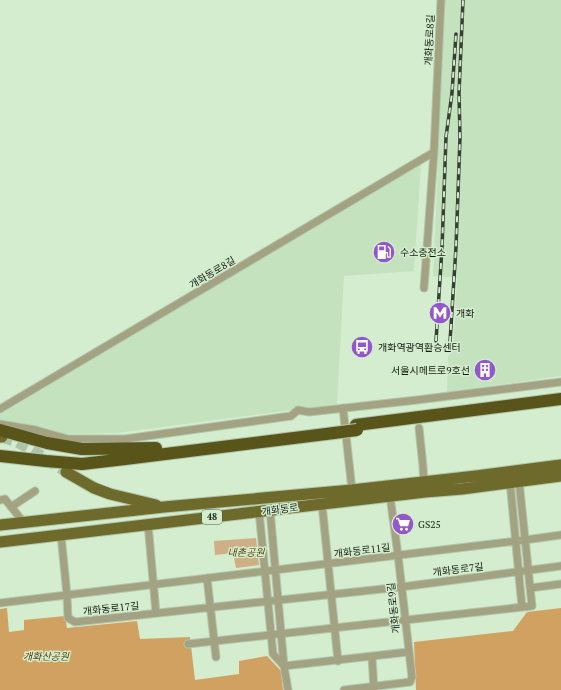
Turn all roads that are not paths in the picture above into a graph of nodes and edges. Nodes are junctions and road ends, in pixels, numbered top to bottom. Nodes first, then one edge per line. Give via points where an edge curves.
1 (441, 0) edge
2 (434, 152) junction
3 (424, 288) dead end
4 (561, 382) edge
5 (561, 399) edge
6 (561, 405) edge
7 (342, 408) junction
8 (0, 409) edge
9 (442, 417) junction
10 (0, 424) edge
11 (419, 428) dead end
12 (334, 430) junction
13 (1, 435) edge
14 (173, 448) junction
15 (0, 450) edge
16 (0, 456) edge
17 (561, 465) edge
18 (66, 472) tunnel mouth
19 (476, 476) junction
20 (561, 476) edge
21 (514, 482) junction
22 (424, 487) junction
23 (462, 489) junction
24 (352, 490) junction
25 (35, 491) dead end
26 (390, 496) junction
27 (0, 500) edge
28 (322, 504) junction
29 (10, 507) junction
30 (164, 507) junction
31 (264, 511) junction
32 (24, 523) junction
33 (148, 524) junction
34 (0, 525) edge
35 (61, 535) junction
36 (561, 535) edge
37 (525, 540) junction
38 (516, 541) junction
39 (0, 542) edge
40 (398, 555) junction
41 (328, 564) junction
42 (561, 566) edge
43 (275, 570) junction
44 (528, 570) junction
45 (265, 571) junction
46 (519, 572) junction
47 (207, 578) junction
48 (154, 584) junction
49 (561, 584) edge
50 (401, 587) junction
51 (530, 588) junction
52 (331, 594) junction
53 (67, 595) junction
54 (278, 600) junction
55 (268, 601) junction
56 (0, 603) edge
57 (210, 607) junction
58 (522, 607) junction
59 (156, 613) junction
60 (405, 620) junction
61 (335, 628) junction
62 (281, 634) junction
63 (272, 635) junction
64 (214, 641) junction
65 (188, 644) dead end
66 (408, 652) junction
67 (216, 657) dead end
68 (372, 657) junction
69 (338, 660) junction
70 (284, 666) junction
71 (374, 688) edge
72 (288, 690) edge
73 (344, 690) edge

1 - 2 street, 개화동로8길
2 - 3 street, 개화동로8길
2 - 8 street, 개화동로8길
4 - 7 street
5 - 9 highway
6 - 9 highway
7 - 10 street via 309,412 298,410 291,416 125,439 68,439
7 - 24 street
9 - 12 highway, bridge
11 - 22 street
12 - 14 highway
12 - 16 highway via 82,464
13 - 14 highway via 82,449
14 - 15 highway via 84,458 49,457
17 - 19 main road, 개화동로 / 48
18 - 30 main road via 110,494
19 - 22 main road, 개화동로 / 48
19 - 23 main road via 473,482 460,485
20 - 21 main road, 개화동로 / 48
21 - 23 main road, 개화동로 / 48
21 - 37 street
21 - 38 street
22 - 23 main road, 개화동로 / 48
22 - 24 main road, 개화동로 / 48
22 - 26 main road, 개화동로 / 48
24 - 30 main road, 개화동로 / 48
25 - 29 street
26 - 28 main road, 개화동로 / 48
26 - 40 street, 개화동로9길
27 - 29 street via 5,499
28 - 31 main road, 개화동로 / 48
28 - 41 street, 개화동로11길
29 - 32 street
30 - 32 main road, 개화동로 / 48
31 - 33 main road, 개화동로 / 48
31 - 43 street
31 - 45 street
32 - 34 main road, 개화동로 / 48
33 - 35 main road, 개화동로 / 48
33 - 48 street
35 - 39 main road, 개화동로 / 48
35 - 53 street, 개화동로17길
36 - 37 street, 개화동로7길
37 - 38 street, 개화동로7길
37 - 44 street
38 - 40 street, 개화동로7길
38 - 46 street
40 - 41 street, 개화동로11길
40 - 50 street, 개화동로9길
41 - 43 street, 개화동로17길
41 - 52 street, 개화동로11길
42 - 44 street, 개화동로7길
43 - 45 street, 개화동로17길
43 - 54 street
44 - 46 street, 개화동로7길
44 - 51 street
45 - 47 street, 개화동로17길
45 - 55 street
46 - 50 street, 개화동로7길
46 - 58 street
47 - 48 street, 개화동로17길
47 - 57 street
48 - 53 street, 개화동로17길
48 - 59 street
49 - 51 street
50 - 52 street
50 - 60 street, 개화동로9길
51 - 58 street via 532,606
52 - 54 street
52 - 61 street, 개화동로11길
53 - 56 street
53 - 59 street, 개화동로17길 via 68,618 75,622
54 - 55 street
54 - 62 street
55 - 57 street
55 - 63 street
57 - 59 street
57 - 64 street
58 - 60 street
60 - 61 street
60 - 66 street, 개화동로9길
61 - 62 street
61 - 69 street, 개화동로11길
62 - 63 street
62 - 70 street
63 - 64 street
63 - 70 street via 273,654
64 - 65 street
64 - 67 street
66 - 68 street
66 - 71 street, 개화동로9길 via 412,677 410,682
68 - 69 street
68 - 71 street
69 - 70 street
70 - 72 street
71 - 73 street

